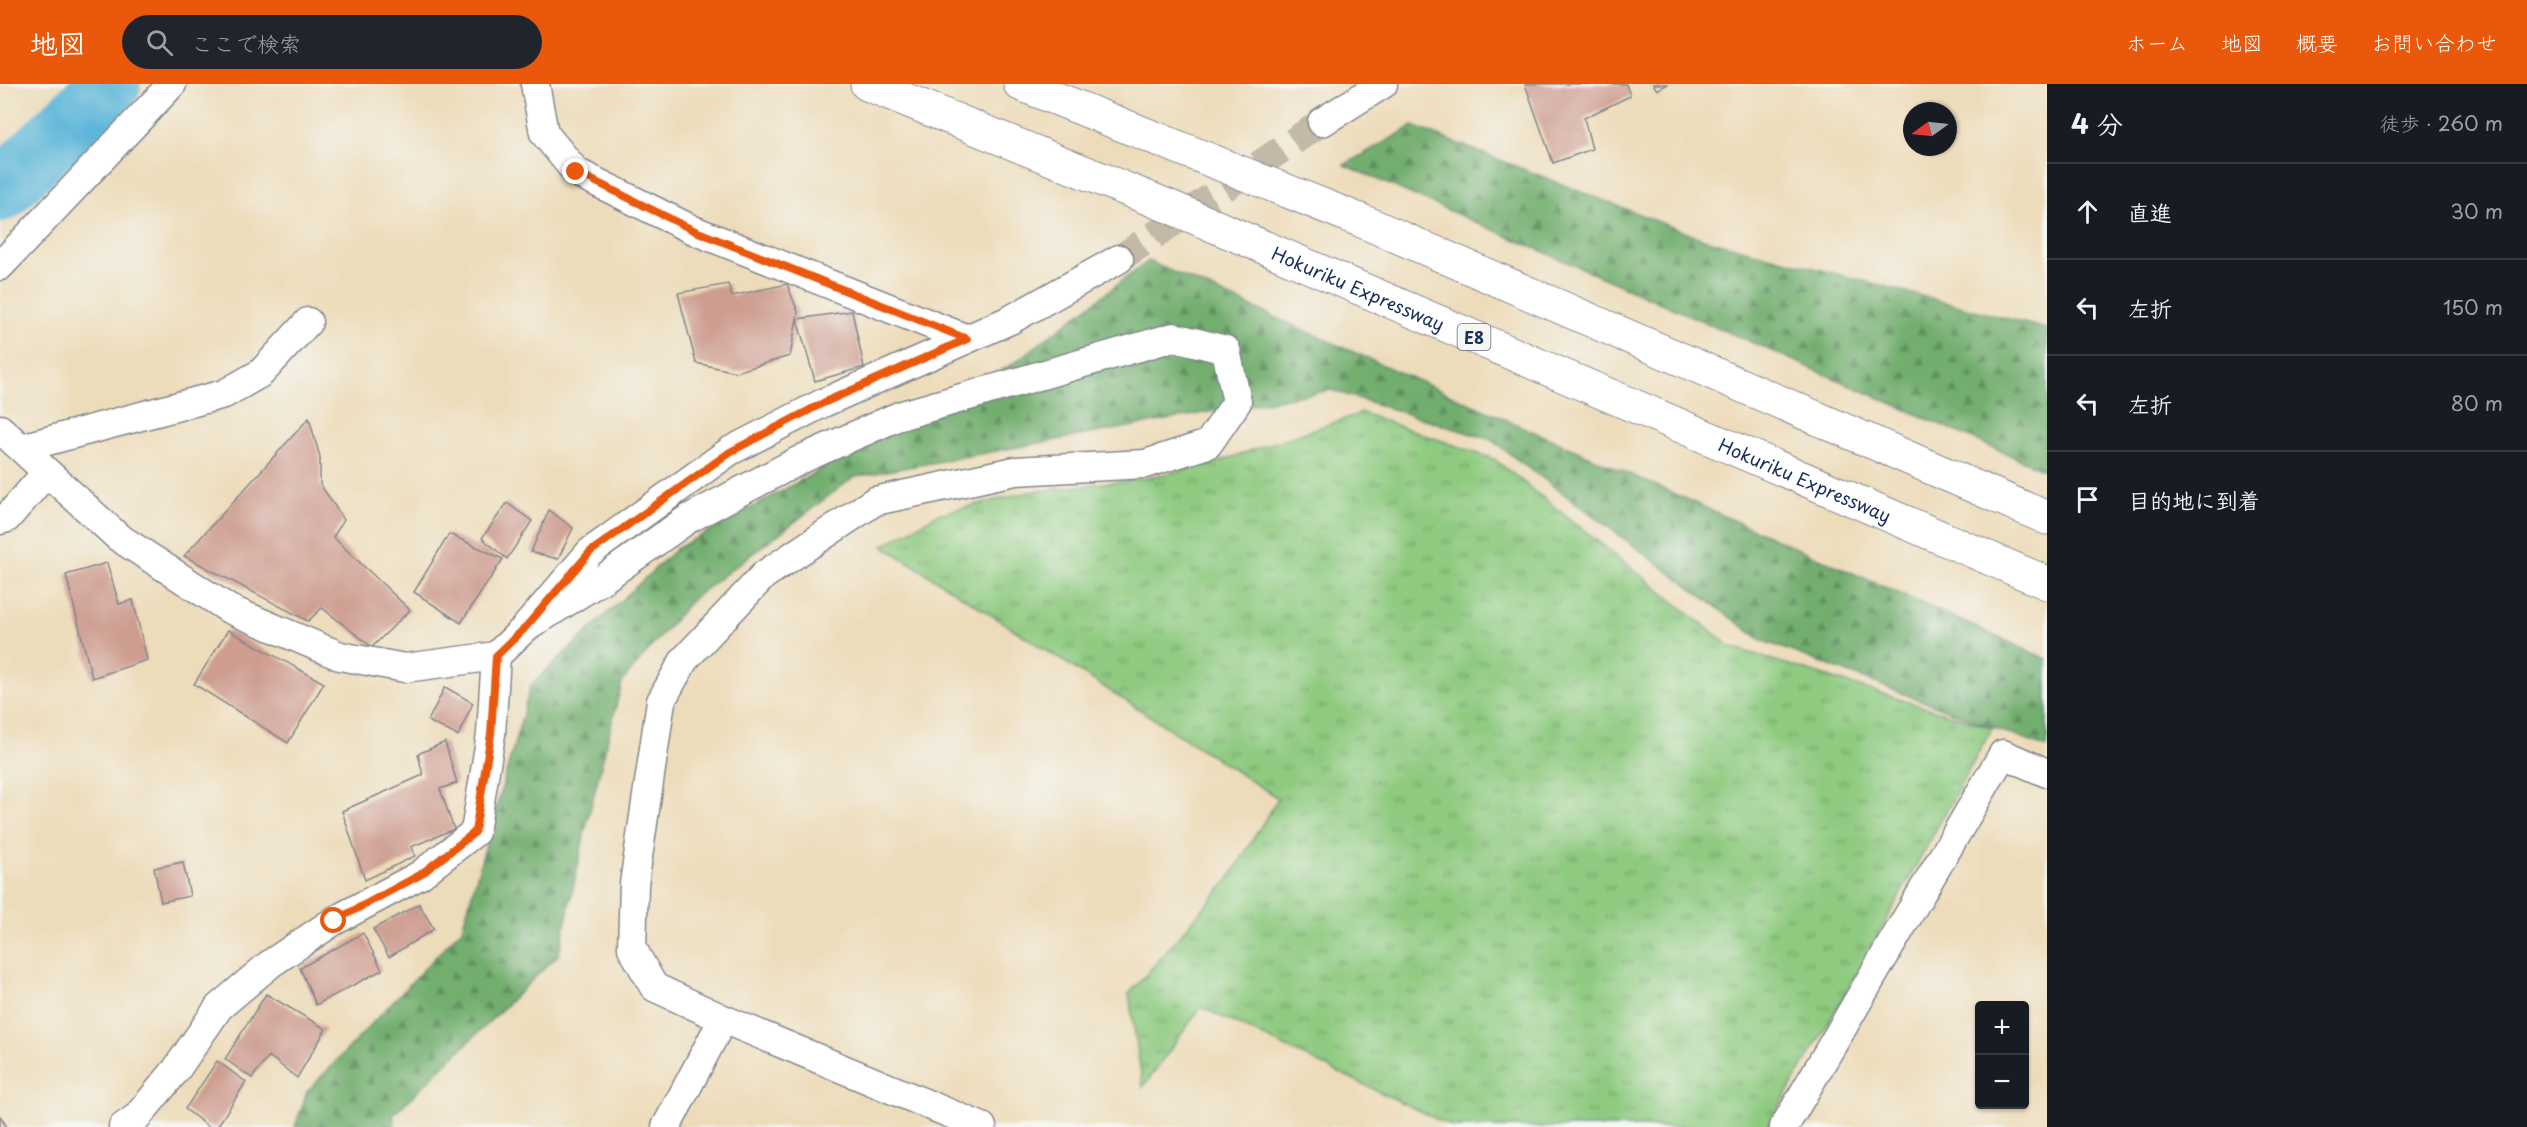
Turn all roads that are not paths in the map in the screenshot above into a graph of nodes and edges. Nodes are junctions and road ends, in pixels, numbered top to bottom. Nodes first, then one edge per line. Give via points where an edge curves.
1 (172, 84) edge
2 (535, 84) edge
3 (867, 84) edge
4 (1020, 84) edge
5 (1383, 84) edge
6 (1322, 122) tunnel mouth
7 (1119, 259) tunnel mouth
8 (0, 266) edge
9 (308, 322) dead end
10 (967, 339) junction
11 (0, 429) edge
12 (21, 448) junction
13 (47, 472) junction
14 (2047, 518) edge
15 (0, 520) edge
16 (2047, 583) edge
17 (524, 629) junction
18 (496, 656) junction
19 (2047, 773) edge
20 (723, 1019) junction
21 (123, 1127) edge
22 (666, 1127) edge
23 (982, 1127) edge
24 (1784, 1127) edge

1 - 8 street
2 - 10 street via 544,133 576,172 693,230
3 - 16 highway, Hokuriku Expressway / E8 via 1175,209
4 - 14 highway via 1362,221
5 - 6 street
7 - 10 street via 1010,320
9 - 12 street via 261,374 224,394
10 - 17 street via 823,403 730,452 590,552
11 - 12 street
12 - 13 street
13 - 15 street via 7,518
13 - 18 street via 118,537 229,609 340,656 405,668
17 - 18 street
17 - 20 street via 688,519 804,458 899,416 1174,337 1226,350 1237,402 1208,444 1145,464 1015,471 875,501 764,575 684,660 661,701 634,884 632,948 654,987
18 - 21 street via 491,734 475,832 420,875 334,921 270,964 219,1007 176,1070 137,1117
19 - 24 street via 2003,754
20 - 22 street
20 - 23 street

